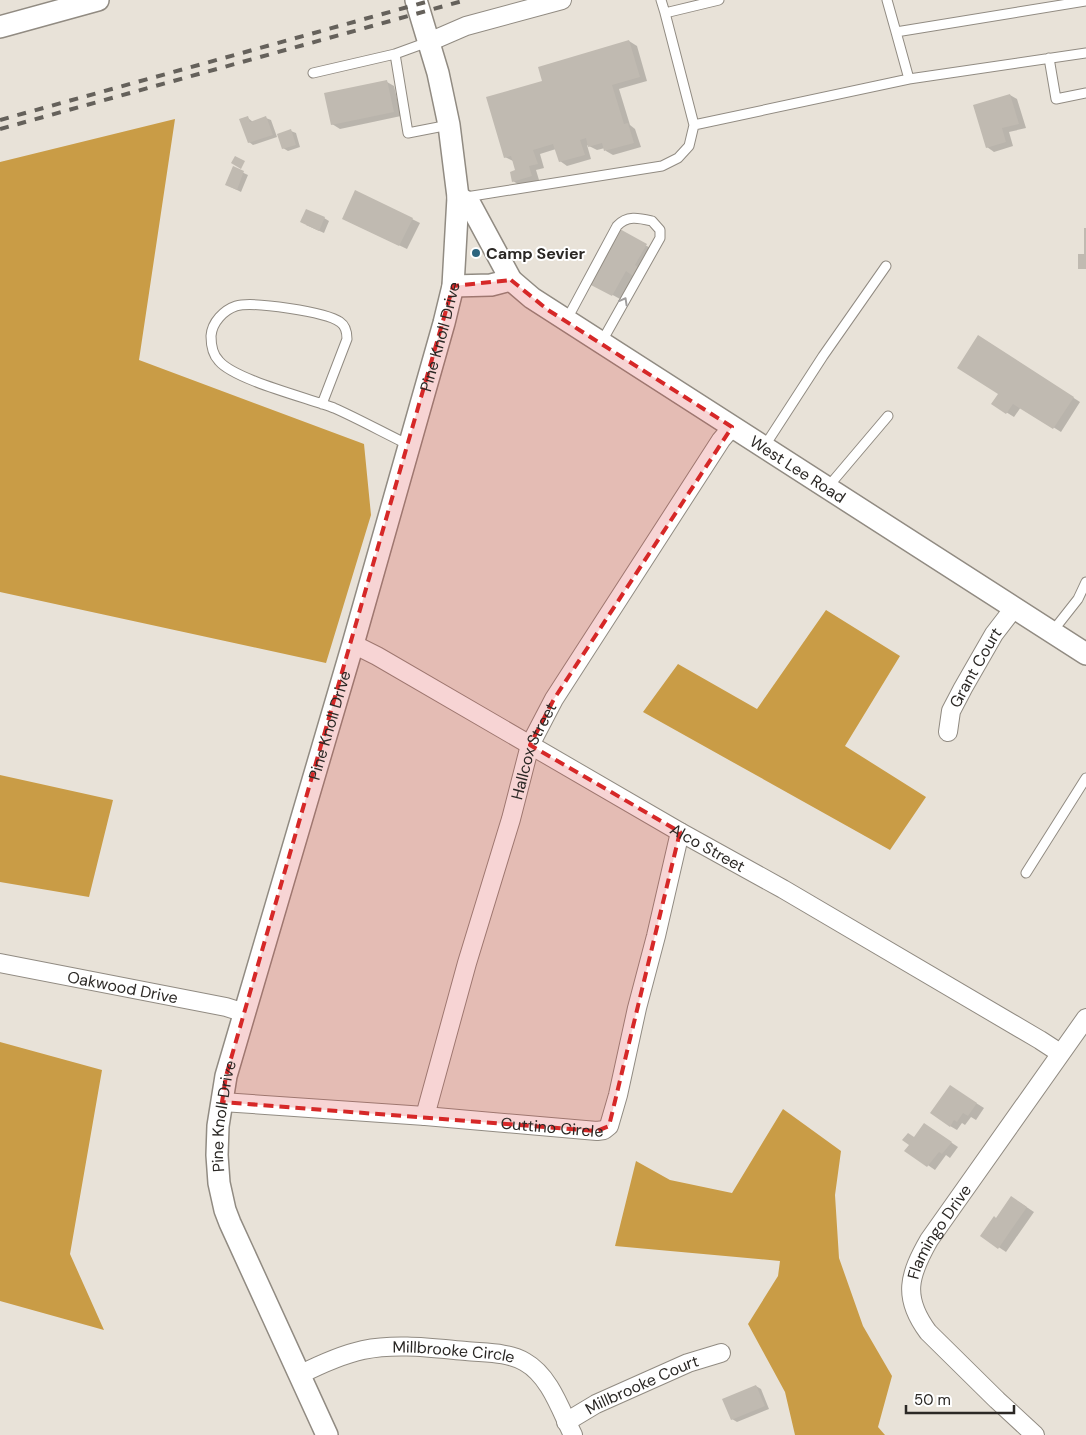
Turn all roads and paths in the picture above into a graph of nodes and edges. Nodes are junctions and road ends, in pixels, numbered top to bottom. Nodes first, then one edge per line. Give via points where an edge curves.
1 (98, 0) edge
2 (416, 0) edge
3 (562, 0) edge
4 (661, 0) edge
5 (719, 0) edge
6 (887, 0) edge
7 (1086, 1) edge
8 (665, 13) junction
9 (0, 27) edge
10 (896, 32) junction
11 (429, 42) junction
12 (1086, 53) edge
13 (395, 54) junction
14 (1049, 58) junction
15 (313, 73) dead end
16 (909, 79) junction
17 (1086, 93) edge
18 (694, 124) junction
19 (449, 125) junction
20 (458, 197) junction
21 (886, 266) dead end
22 (511, 280) junction
23 (453, 286) junction
24 (565, 321) junction
25 (600, 343) junction
26 (322, 404) junction
27 (888, 416) dead end
28 (732, 427) junction
29 (409, 445) junction
30 (764, 447) junction
31 (827, 488) junction
32 (1086, 582) edge
33 (1014, 608) junction
34 (1052, 632) junction
35 (353, 644) junction
36 (1086, 654) edge
37 (948, 732) dead end
38 (530, 745) junction
39 (1086, 778) edge
40 (680, 832) junction
41 (1026, 872) dead end
42 (0, 963) edge
43 (245, 1013) junction
44 (1086, 1018) edge
45 (1060, 1053) junction
46 (222, 1102) junction
47 (425, 1116) junction
48 (721, 1353) dead end
49 (299, 1375) junction
50 (569, 1429) edge
51 (327, 1435) edge
52 (1035, 1435) edge

1 - 9 street
2 - 11 street, Pine Knoll Drive
3 - 11 street via 466,26
4 - 8 lane
5 - 8 lane
6 - 10 lane
7 - 10 lane
8 - 18 lane
10 - 16 lane
11 - 13 lane
11 - 19 street, Pine Knoll Drive
12 - 14 lane
13 - 15 lane
13 - 19 lane via 408,133
14 - 16 lane
14 - 17 lane via 1056,99
16 - 18 lane
18 - 20 lane via 689,146 678,158 662,166
19 - 20 street, Pine Knoll Drive
20 - 22 street, West Lee Road via 470,204
20 - 23 street, Pine Knoll Drive
21 - 30 lane
22 - 23 street via 491,285
22 - 24 street, West Lee Road
23 - 29 street, Pine Knoll Drive
24 - 25 street, West Lee Road
25 -> 24 lane via 660,238 660,230 652,221 622,220
25 - 28 street, West Lee Road
26 - 26 lane via 239,374 218,361 211,334 216,321 236,306 247,305 306,312 340,322 346,330 347,339
26 - 29 lane
27 - 31 lane
28 - 30 street, West Lee Road
28 - 38 street, Hallcox Street via 554,699
29 - 35 street, Pine Knoll Drive
30 - 31 street, West Lee Road
31 - 33 street, West Lee Road
32 - 34 lane via 1078,599
33 - 34 street, West Lee Road
33 - 37 street, Grant Court via 994,634 963,688 951,711
34 - 36 street, West Lee Road
35 - 38 street, Alco Street
35 - 43 street, Pine Knoll Drive
38 - 40 street, Alco Street
38 - 47 street, Hallcox Street
39 - 41 lane
40 - 45 street, Alco Street
40 - 47 street, Cuttino Circle via 609,1126 597,1131
42 - 43 street, Oakwood Drive
43 - 46 street, Pine Knoll Drive via 226,1076
44 - 45 street, Flamingo Drive
45 - 52 street, Flamingo Drive via 928,1240 916,1262 912,1281 913,1303 928,1332
46 - 47 street, Cuttino Circle
46 - 49 street, Pine Knoll Drive via 217,1155 225,1210
48 - 50 street, Millbrooke Court via 688,1363 596,1404
49 - 50 street, Millbrooke Circle via 346,1354 379,1347 502,1355 526,1362 538,1372
49 - 51 street, Pine Knoll Drive

